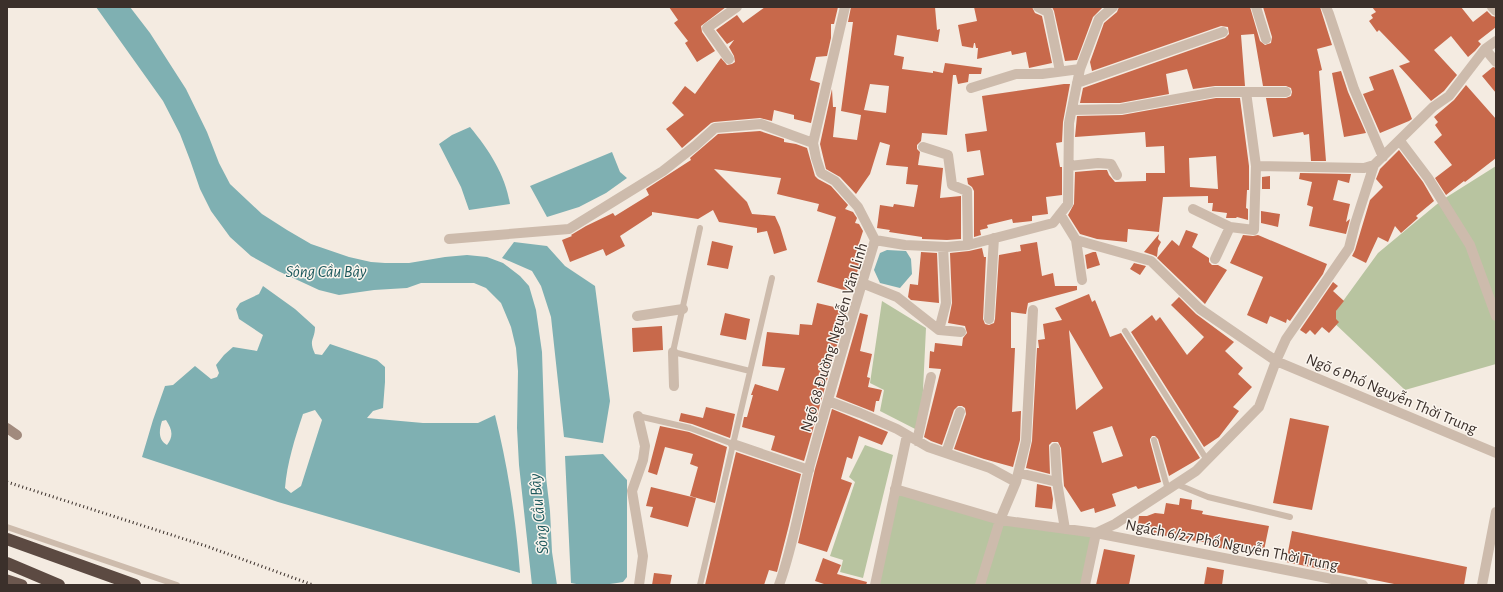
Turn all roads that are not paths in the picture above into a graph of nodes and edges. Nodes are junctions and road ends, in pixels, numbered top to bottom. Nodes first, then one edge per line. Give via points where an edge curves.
1 (737, 7) edge
2 (845, 7) edge
3 (1038, 7) edge
4 (1113, 7) edge
5 (1256, 7) edge
6 (1326, 7) edge
7 (1492, 7) edge
8 (1496, 11) edge
9 (1222, 32) dead end
10 (1266, 39) dead end
11 (1496, 41) edge
12 (1485, 49) junction
13 (729, 59) dead end
14 (1496, 62) edge
15 (1080, 69) junction
16 (1060, 71) junction
17 (1077, 83) junction
18 (971, 88) dead end
19 (1246, 92) junction
20 (1286, 92) dead end
21 (1072, 110) junction
22 (1400, 141) junction
23 (813, 143) junction
24 (923, 146) dead end
25 (1383, 157) junction
26 (1374, 165) junction
27 (1069, 166) junction
28 (1256, 166) junction
29 (1117, 176) dead end
30 (1193, 209) dead end
31 (1060, 214) junction
32 (1230, 227) junction
33 (700, 228) dead end
34 (994, 238) junction
35 (449, 239) dead end
36 (875, 240) junction
37 (1076, 240) junction
38 (968, 245) junction
39 (943, 247) junction
40 (1215, 259) dead end
41 (772, 278) dead end
42 (1082, 280) dead end
43 (862, 283) junction
44 (683, 309) junction
45 (1033, 310) dead end
46 (637, 316) dead end
47 (1496, 316) edge
48 (989, 319) dead end
49 (940, 330) junction
50 (961, 332) dead end
51 (1125, 332) dead end
52 (673, 352) junction
53 (1276, 361) junction
54 (750, 371) junction
55 (931, 377) dead end
56 (674, 386) dead end
57 (828, 401) junction
58 (960, 412) dead end
59 (638, 416) joint
60 (7, 428) edge
61 (907, 435) junction
62 (16, 436) dead end
63 (1154, 440) dead end
64 (917, 441) junction
65 (733, 444) junction
66 (1055, 448) dead end
67 (946, 453) junction
68 (1496, 453) edge
69 (1207, 460) junction
70 (809, 470) junction
71 (1018, 477) junction
72 (1057, 482) junction
73 (1172, 487) junction
74 (895, 489) junction
75 (1496, 512) edge
76 (1290, 517) dead end
77 (1000, 520) junction
78 (7, 527) edge
79 (1065, 529) junction
80 (1096, 532) junction
81 (7, 538) edge
82 (7, 563) edge
83 (7, 580) edge
84 (22, 585) edge
85 (59, 585) edge
86 (135, 585) edge
87 (177, 585) edge
88 (639, 585) edge
89 (700, 585) edge
90 (779, 585) edge
91 (875, 585) edge
92 (980, 585) edge
93 (1084, 585) edge
94 (1363, 585) edge
95 (1482, 585) edge

1 - 13 street via 707,28
2 - 23 street
3 - 16 street via 1048,12
4 - 15 street, Ngõ 68 Đường Nguyễn Văn Linh via 1099,19
5 - 10 street
6 - 25 street via 1354,89
7 - 8 street
9 - 17 street
11 - 12 street
12 - 14 street
12 - 22 street via 1449,96 1432,107
15 - 16 street
15 - 17 street, Ngõ 68 Đường Nguyễn Văn Linh
16 - 18 street via 1016,74
17 - 21 street, Ngõ 68 Đường Nguyễn Văn Linh
19 - 20 street
19 - 21 street via 1215,92 1121,109
19 - 28 street
21 - 27 street, Ngõ 68 Đường Nguyễn Văn Linh via 1069,123
22 - 25 street
22 - 47 street via 1428,178 1470,244
23 - 35 street via 761,124 715,128 663,171 569,228
23 - 36 street via 821,173 835,181 858,207
24 - 38 street via 948,155 952,185 967,192
25 - 26 street
26 - 28 street via 1364,168
26 - 53 street via 1349,248 1286,339
27 - 29 street via 1111,164
27 - 31 street, Ngõ 68 Đường Nguyễn Văn Linh via 1068,204
28 - 32 street via 1254,230
30 - 32 street
31 - 34 street, Ngõ 68 Đường Nguyễn Văn Linh via 1053,223
31 - 37 street
32 - 40 street
33 - 44 lane
34 - 38 street, Ngõ 68 Đường Nguyễn Văn Linh
34 - 48 street
36 - 39 street, Ngõ 68 Đường Nguyễn Văn Linh
36 - 43 street, Ngõ 68 Đường Nguyễn Văn Linh
37 - 42 street
37 - 53 street, Ngõ 6 Phố Nguyễn Thời Trung via 1151,261 1200,309
38 - 39 street, Ngõ 68 Đường Nguyễn Văn Linh
39 - 49 street via 946,303
41 - 54 lane
43 - 49 street via 897,296
43 - 57 street, Ngõ 68 Đường Nguyễn Văn Linh
44 - 46 street
44 - 52 lane
45 - 71 street via 1026,441
49 - 50 street
51 - 69 lane
52 - 54 lane
52 - 56 street
53 - 68 street, Ngõ 6 Phố Nguyễn Thời Trung
53 - 69 street via 1259,407
54 - 65 lane
55 - 64 street
57 - 61 street
57 - 70 street, Ngõ 68 Đường Nguyễn Văn Linh
58 - 67 street
59 - 65 lane via 690,428
59 - 88 street via 645,446 632,491 643,556
60 - 62 main road
61 - 64 street
61 - 74 street
63 - 73 lane
64 - 67 street
65 - 70 street
65 - 89 lane
66 - 72 street
67 - 71 street
69 - 73 street
70 - 90 street, Ngõ 68 Đường Nguyễn Văn Linh via 788,561
71 - 72 street
71 - 77 street
72 - 79 street
73 - 76 lane
73 - 80 street via 1115,524
74 - 77 street, Ngách 6/27 Phố Nguyễn Thời Trung
74 - 91 street
75 - 95 street
77 - 79 street, Ngách 6/27 Phố Nguyễn Thời Trung
77 - 92 street
78 - 87 lane
79 - 80 street, Ngách 6/27 Phố Nguyễn Thời Trung
80 - 93 street
80 - 94 street, Ngách 6/27 Phố Nguyễn Thời Trung
81 - 86 highway
82 - 85 highway
83 - 84 highway

